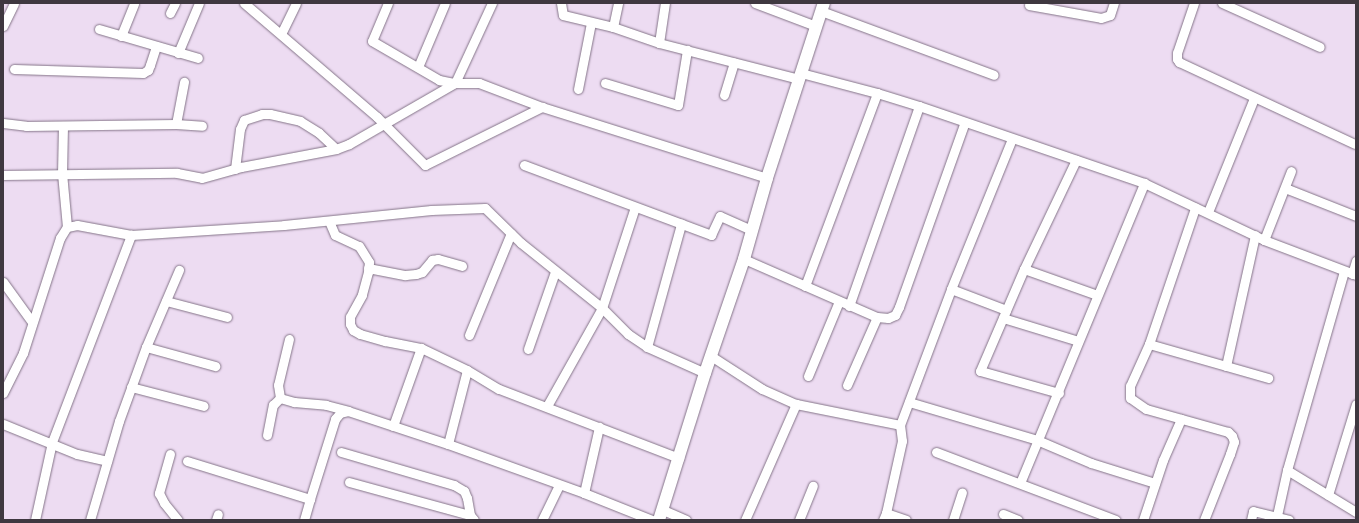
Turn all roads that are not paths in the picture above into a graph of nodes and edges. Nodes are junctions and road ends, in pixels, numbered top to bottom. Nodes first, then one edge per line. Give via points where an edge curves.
1 (14, 3) edge
2 (134, 3) edge
3 (175, 3) edge
4 (199, 3) edge
5 (244, 3) edge
6 (296, 3) edge
7 (388, 3) edge
8 (445, 3) edge
9 (492, 3) edge
10 (561, 3) edge
11 (618, 3) edge
12 (664, 3) edge
13 (755, 3) edge
14 (1114, 3) edge
15 (1194, 3) edge
16 (1222, 3) edge
17 (1027, 4) edge
18 (822, 7) edge
19 (170, 13) dead end
20 (5, 14) edge
21 (591, 23) junction
22 (3, 26) edge
23 (816, 26) junction
24 (613, 27) junction
25 (99, 30) dead end
26 (281, 34) junction
27 (121, 36) junction
28 (659, 43) junction
29 (156, 46) junction
30 (1320, 47) dead end
31 (687, 50) junction
32 (178, 53) junction
33 (198, 58) dead end
34 (734, 62) junction
35 (418, 67) junction
36 (14, 70) dead end
37 (994, 75) dead end
38 (800, 76) junction
39 (184, 82) dead end
40 (455, 83) junction
41 (605, 83) dead end
42 (578, 89) dead end
43 (878, 93) junction
44 (724, 95) dead end
45 (1254, 98) junction
46 (920, 106) junction
47 (542, 107) junction
48 (965, 122) junction
49 (3, 123) edge
50 (176, 124) junction
51 (383, 124) junction
52 (63, 126) junction
53 (202, 126) dead end
54 (1012, 139) junction
55 (1355, 144) edge
56 (336, 149) junction
57 (1076, 160) junction
58 (524, 165) dead end
59 (235, 169) junction
60 (1291, 172) dead end
61 (62, 173) junction
62 (3, 175) edge
63 (767, 178) junction
64 (1144, 184) junction
65 (1284, 188) junction
66 (635, 207) junction
67 (1195, 208) junction
68 (1208, 212) junction
69 (1356, 216) edge
70 (329, 221) junction
71 (681, 224) junction
72 (67, 227) junction
73 (751, 230) junction
74 (511, 233) junction
75 (131, 235) junction
76 (1255, 235) junction
77 (1264, 240) junction
78 (744, 259) junction
79 (1356, 262) edge
80 (462, 266) dead end
81 (368, 268) junction
82 (1024, 269) junction
83 (179, 270) dead end
84 (555, 272) junction
85 (1351, 273) edge
86 (3, 282) edge
87 (805, 286) junction
88 (951, 289) junction
89 (1097, 295) junction
90 (166, 301) junction
91 (839, 301) junction
92 (849, 306) junction
93 (602, 308) junction
94 (1004, 314) junction
95 (227, 317) dead end
96 (877, 317) junction
97 (32, 322) junction
98 (469, 335) dead end
99 (289, 339) dead end
100 (1078, 341) junction
101 (1149, 344) junction
102 (647, 347) junction
103 (146, 348) junction
104 (420, 348) junction
105 (528, 349) dead end
106 (711, 356) junction
107 (215, 366) dead end
108 (1226, 366) junction
109 (467, 370) junction
110 (705, 373) junction
111 (808, 376) dead end
112 (1268, 378) dead end
113 (848, 386) dead end
114 (131, 387) junction
115 (3, 393) edge
116 (1058, 393) junction
117 (280, 398) junction
118 (909, 402) junction
119 (796, 404) junction
120 (1356, 404) edge
121 (204, 406) dead end
122 (547, 406) junction
123 (348, 411) junction
124 (1181, 419) junction
125 (1354, 422) edge
126 (3, 424) edge
127 (900, 425) junction
128 (393, 426) junction
129 (598, 427) junction
130 (267, 435) dead end
131 (1037, 440) junction
132 (52, 442) junction
133 (448, 444) junction
134 (341, 452) dead end
135 (936, 452) dead end
136 (170, 454) dead end
137 (679, 458) junction
138 (108, 461) junction
139 (187, 461) dead end
140 (1287, 470) junction
141 (349, 482) dead end
142 (1155, 482) junction
143 (1020, 483) junction
144 (559, 485) junction
145 (814, 486) dead end
146 (962, 492) dead end
147 (584, 493) junction
148 (1328, 495) junction
149 (310, 499) junction
150 (1356, 512) edge
151 (1003, 514) dead end
152 (661, 515) edge
153 (885, 517) edge
154 (472, 518) edge
155 (1276, 518) edge
156 (35, 520) edge
157 (90, 520) edge
158 (178, 520) edge
159 (304, 520) edge
160 (542, 520) edge
161 (652, 520) edge
162 (686, 520) edge
163 (746, 520) edge
164 (799, 520) edge
165 (906, 520) edge
166 (953, 520) edge
167 (1018, 520) edge
168 (1116, 520) edge
169 (1143, 520) edge
170 (1204, 520) edge
171 (1250, 520) edge
172 (1290, 520) edge
173 (1353, 520) edge

1 - 20 street
2 - 27 street
3 - 19 street
4 - 32 street
5 - 26 street
6 - 26 street
7 - 35 street via 372,41
8 - 35 street
9 - 40 street
10 - 21 street via 563,15
11 - 24 street
12 - 28 street
13 - 23 street
14 - 17 street via 1110,15 1101,18
15 - 45 street via 1176,59
16 - 30 street
18 - 23 street
18 - 37 street
20 - 22 street
21 - 24 street
21 - 42 street
23 - 38 street
24 - 28 street
25 - 27 street
26 - 51 street
27 - 29 street
28 - 31 street
29 - 32 street
29 - 36 street via 148,70 143,73
31 - 34 street
31 - 41 street via 678,105
32 - 33 street
34 - 38 street
34 - 44 street
35 - 40 street via 439,80
38 - 43 street
38 - 63 street
39 - 50 street
40 - 47 street via 479,83
40 - 51 street
43 - 46 street
43 - 87 street
45 - 55 street
45 - 68 street
46 - 48 street
46 - 92 street
47 - 51 street via 425,165
47 - 63 street
48 - 54 street
48 - 96 street via 899,307 895,315 888,318
49 - 52 street
50 - 52 street
50 - 53 street
51 - 56 street
52 - 61 street
54 - 57 street
54 - 88 street
56 - 59 street
56 - 59 street via 319,133 300,121 262,114 244,120 240,129
57 - 64 street
57 - 82 street
58 - 66 street
59 - 61 street via 202,178 177,172
60 - 65 street
61 - 62 street
61 - 72 street
63 - 73 street
64 - 67 street
64 - 89 street
65 - 69 street
65 - 77 street
66 - 71 street
66 - 93 street
67 - 68 street
67 - 101 street
68 - 76 street
70 - 74 street via 431,210 485,208
70 - 75 street
70 - 81 street via 335,235 360,246 369,262
71 - 73 street via 711,235 720,216
71 - 102 street
72 - 75 street via 77,224
72 - 97 street via 60,238
73 - 78 street
74 - 84 street
74 - 98 street
75 - 132 street
76 - 77 street
76 - 108 street
77 - 85 street
78 - 87 street
78 - 106 street
79 - 85 street
80 - 81 street via 438,259 432,260 422,272 405,275
81 - 104 street via 362,295 350,318 353,330 360,334
82 - 89 street
82 - 94 street
83 - 90 street
84 - 93 street
84 - 105 street
85 - 140 street
86 - 97 street
87 - 91 street
88 - 94 street
88 - 118 street
89 - 100 street
90 - 95 street
90 - 103 street
91 - 92 street
91 - 111 street
92 - 96 street
93 - 102 street via 628,334
93 - 122 street
94 - 100 street
94 - 116 street via 980,371
96 - 113 street
97 - 115 street via 23,353
99 - 117 street via 278,385
100 - 116 street
101 - 108 street
101 - 124 street via 1130,386 1130,398 1146,409
102 - 110 street
103 - 107 street
103 - 114 street
104 - 109 street
104 - 128 street
106 - 110 street
106 - 119 street via 762,389
108 - 112 street
109 - 122 street via 499,390
109 - 133 street
110 - 137 street
114 - 121 street
114 - 138 street
116 - 131 street
117 - 123 street
117 - 130 street via 273,405
118 - 127 street
118 - 131 street
119 - 127 street
119 - 163 street
120 - 125 street
122 - 129 street
123 - 128 street
123 - 149 street via 335,419
124 - 142 street
124 - 170 street via 1228,432 1234,442
125 - 148 street
126 - 132 street
127 - 153 street via 902,441
128 - 133 street
129 - 137 street
129 - 147 street
131 - 142 street via 1091,462
131 - 143 street
132 - 138 street via 77,454
132 - 156 street
133 - 144 street
134 - 154 street via 454,485 464,491
135 - 143 street
136 - 158 street via 160,493 164,503
137 - 152 street
138 - 157 street
139 - 149 street
140 - 148 street
140 - 155 street
141 - 154 street
142 - 169 street
143 - 168 street
144 - 147 street
144 - 160 street
145 - 164 street
146 - 166 street
147 - 161 street
148 - 150 street
149 - 159 street
150 - 173 street
151 - 167 street
152 - 162 street
153 - 165 street
155 - 171 street via 1254,511
155 - 172 street

